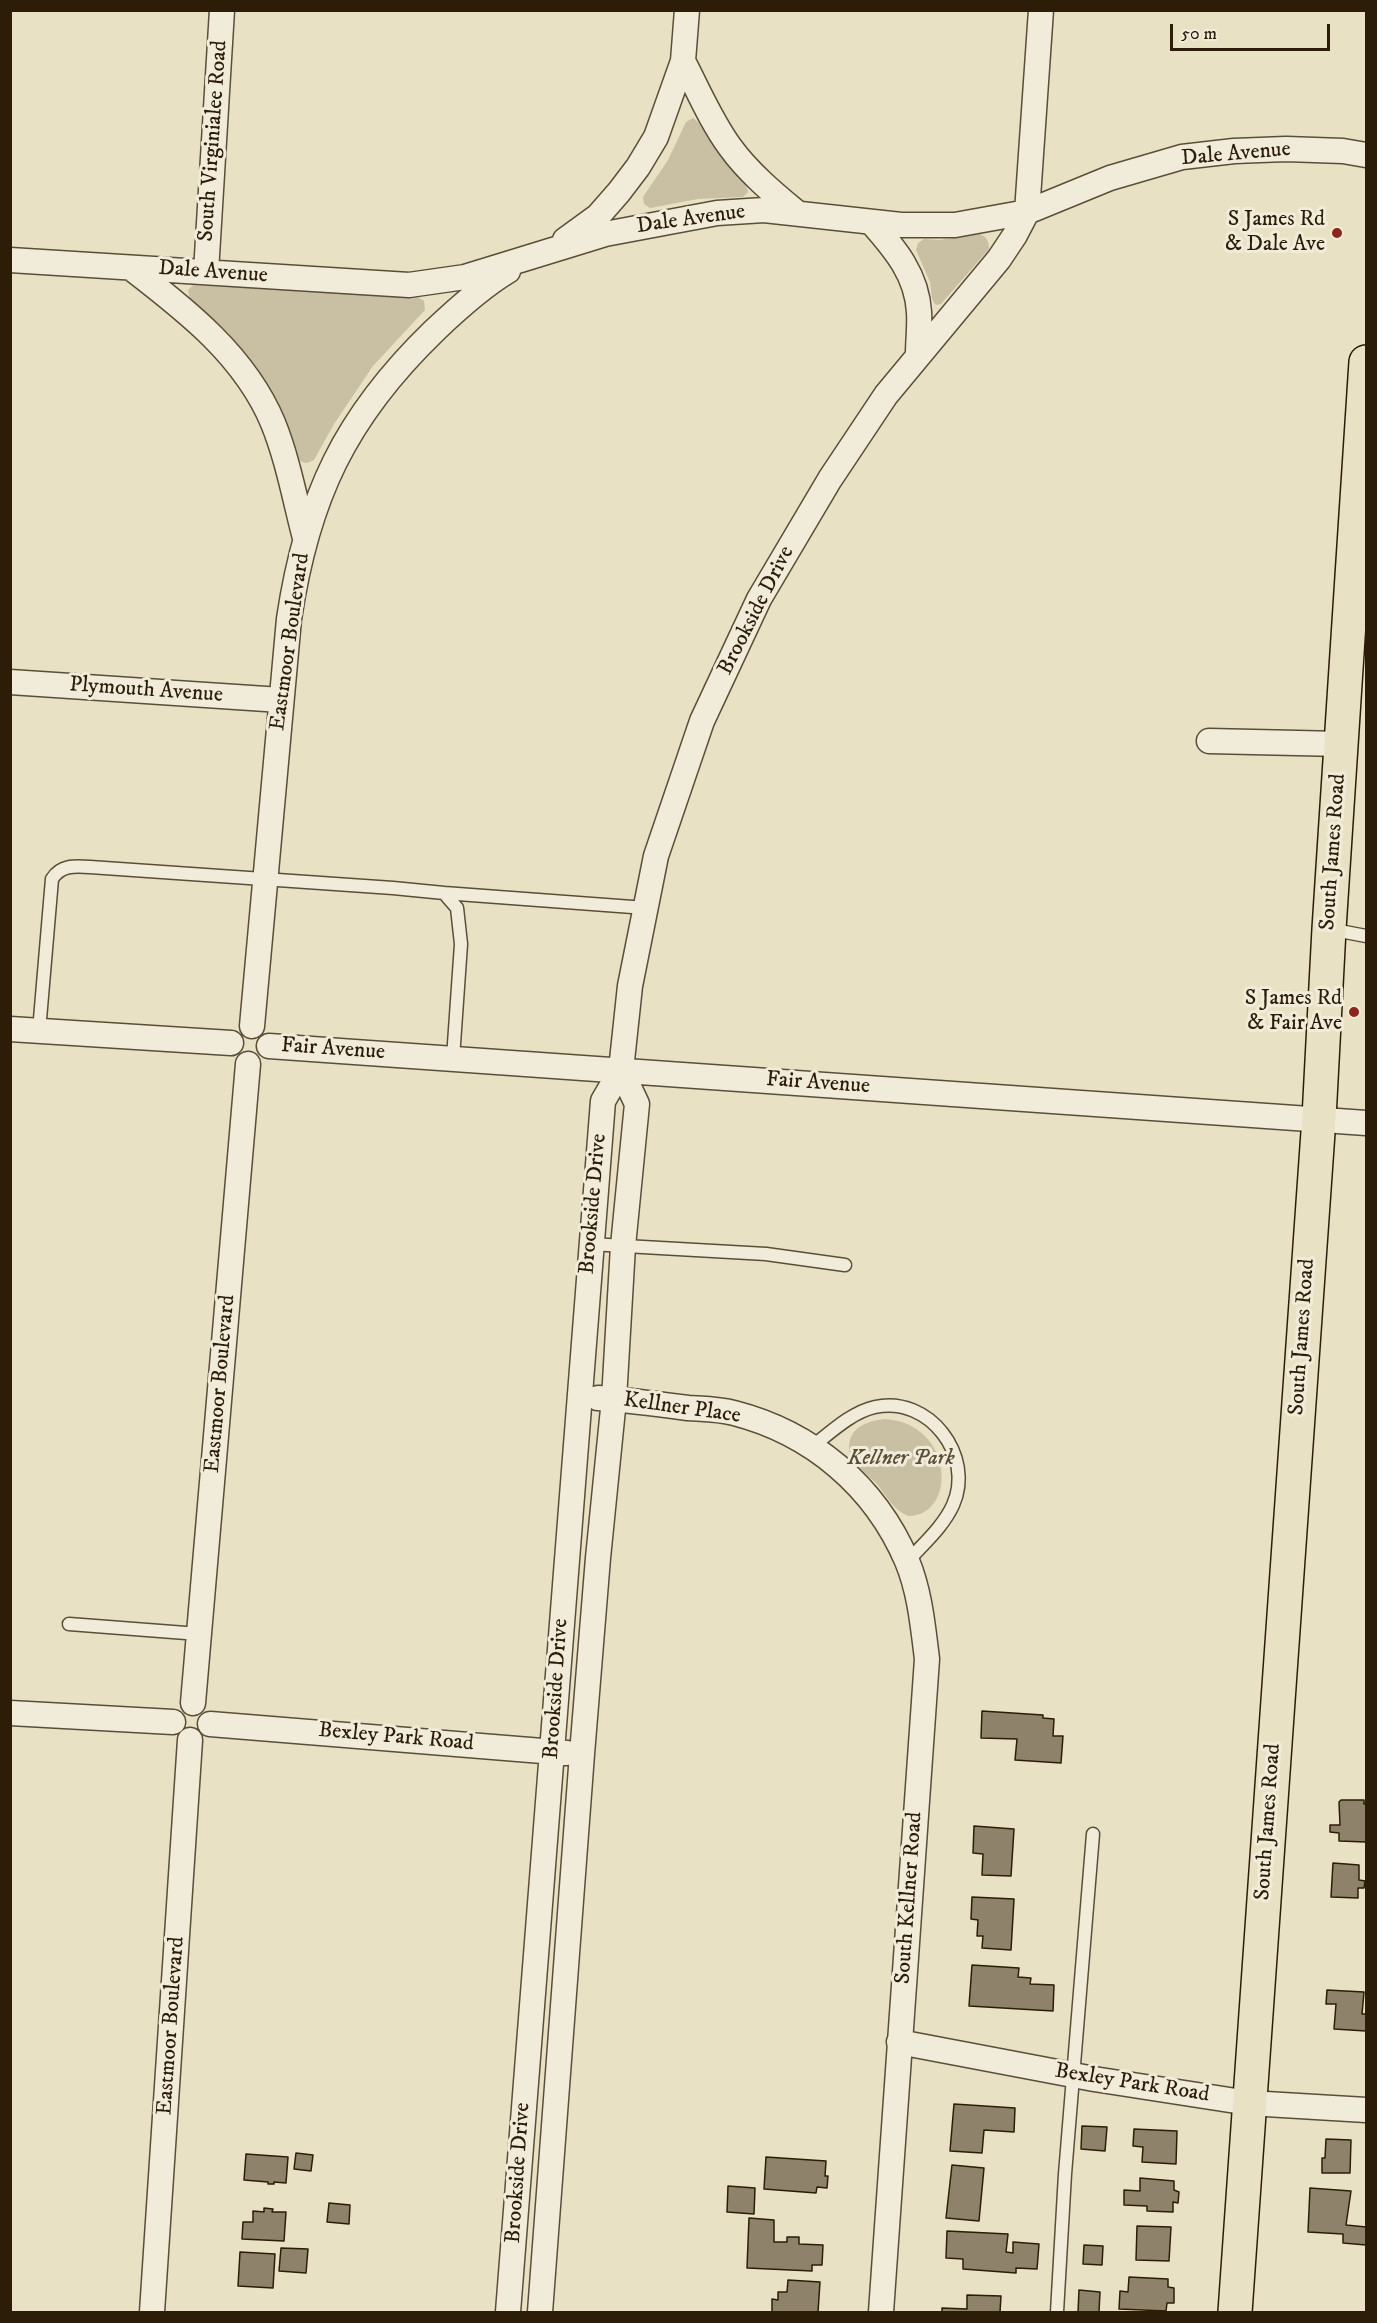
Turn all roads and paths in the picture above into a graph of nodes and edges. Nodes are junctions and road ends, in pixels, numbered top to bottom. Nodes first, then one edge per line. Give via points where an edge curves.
1 (222, 10) edge
2 (687, 10) edge
3 (1041, 10) edge
4 (683, 62) junction
5 (1366, 155) edge
6 (796, 212) junction
7 (1027, 212) junction
8 (872, 223) junction
9 (541, 254) junction
10 (10, 260) edge
11 (131, 268) junction
12 (206, 272) junction
13 (918, 354) junction
14 (1366, 362) edge
15 (305, 538) junction
16 (10, 682) edge
17 (281, 700) junction
18 (1209, 741) dead end
19 (1341, 744) junction
20 (265, 880) junction
21 (444, 893) junction
22 (646, 908) junction
23 (1329, 929) junction
24 (1366, 936) edge
25 (252, 1026) junction
26 (10, 1029) edge
27 (39, 1031) junction
28 (231, 1043) junction
29 (269, 1046) junction
30 (453, 1058) junction
31 (248, 1064) junction
32 (621, 1070) junction
33 (1319, 1118) junction
34 (1366, 1123) edge
35 (590, 1244) junction
36 (623, 1246) junction
37 (845, 1265) dead end
38 (579, 1397) junction
39 (614, 1400) junction
40 (813, 1446) junction
41 (867, 1496) joint
42 (582, 1556) junction
43 (907, 1562) junction
44 (69, 1624) dead end
45 (200, 1634) junction
46 (193, 1703) junction
47 (10, 1713) edge
48 (173, 1722) junction
49 (210, 1724) junction
50 (190, 1740) junction
51 (552, 1752) junction
52 (582, 1754) junction
53 (1093, 1834) dead end
54 (899, 2042) junction
55 (542, 2075) junction
56 (1073, 2075) junction
57 (1249, 2103) junction
58 (1366, 2110) edge
59 (508, 2312) edge
60 (152, 2313) edge
61 (517, 2313) edge
62 (540, 2313) edge
63 (881, 2313) edge
64 (1057, 2313) edge
65 (1235, 2313) edge

1 - 12 street, South Virginialee Road
2 - 4 street, Eastmoor Boulevard
3 - 7 street
4 - 6 street via 731,148
4 - 9 street, Eastmoor Boulevard via 656,137 638,167 598,216
5 - 7 street, Dale Avenue via 1286,149 1182,157 1110,178
6 - 8 street, Dale Avenue
6 - 9 street, Dale Avenue via 717,213 605,234
7 - 8 street, Dale Avenue via 955,225
7 - 13 street, Brookside Drive via 999,259
8 - 13 street via 898,253 911,277 919,311
9 - 12 street, Dale Avenue via 465,277 410,285
9 - 15 street, Eastmoor Boulevard via 505,273 459,307 418,346 370,402 331,468
10 - 11 street, Dale Avenue
11 - 12 street, Dale Avenue
11 - 15 street via 219,342 257,391 284,455
13 - 22 street, Brookside Drive via 830,479 759,599 702,721 656,856
14 - 19 main road, South James Road
15 - 17 street, Eastmoor Boulevard via 295,578
16 - 17 street, Plymouth Avenue
17 - 20 street, Eastmoor Boulevard
18 - 19 street
19 - 23 main road, South James Road
20 - 21 lane
20 - 25 street, Eastmoor Boulevard
20 - 27 lane via 72,866 58,871 52,879
21 - 22 lane
21 - 30 lane via 457,908 461,944
22 - 32 street, Brookside Drive via 630,986
23 - 24 lane
23 - 33 main road, South James Road
25 - 28 street via 238,1031
25 - 29 street via 264,1033
26 - 27 street
27 - 28 street
28 - 31 street via 236,1057
29 - 30 street, Fair Avenue
29 - 31 street via 262,1059
30 - 32 street, Fair Avenue
31 - 45 street, Eastmoor Boulevard
32 - 33 street, Fair Avenue
32 - 35 street, Brookside Drive via 603,1101
32 - 36 street, Brookside Drive via 637,1104
33 - 34 street, Fair Avenue
33 - 57 main road, South James Road
35 - 36 lane
35 - 38 street, Brookside Drive
36 - 37 lane via 766,1254
36 - 39 street, Brookside Drive
38 - 39 street, Kellner Place
38 - 42 street, Brookside Drive
39 - 40 street, Kellner Place via 732,1412
39 - 42 street, Brookside Drive
40 - 41 street, Kellner Place
40 - 43 lane via 875,1407 909,1409 935,1424 955,1454 958,1484 944,1521
41 - 43 street, South Kellner Road via 893,1533
42 - 51 street, Brookside Drive
42 - 52 street, Brookside Drive
43 - 54 street, South Kellner Road via 917,1595 927,1659
44 - 45 lane
45 - 46 street, Eastmoor Boulevard
46 - 48 street via 179,1708
46 - 49 street via 206,1710
47 - 48 street
48 - 50 street via 178,1735
49 - 50 street via 204,1736
49 - 51 street, Bexley Park Road
50 - 60 street, Eastmoor Boulevard
51 - 52 street, Bexley Park Road
51 - 55 street, Brookside Drive
52 - 55 street, Brookside Drive
53 - 56 lane
54 - 56 street, Bexley Park Road
54 - 63 street, South Kellner Road
55 - 59 street, Brookside Drive
55 - 62 street, Brookside Drive
56 - 57 street, Bexley Park Road
56 - 64 lane
57 - 58 street, Bexley Park Road
57 - 65 main road, South James Road
59 - 61 lane

